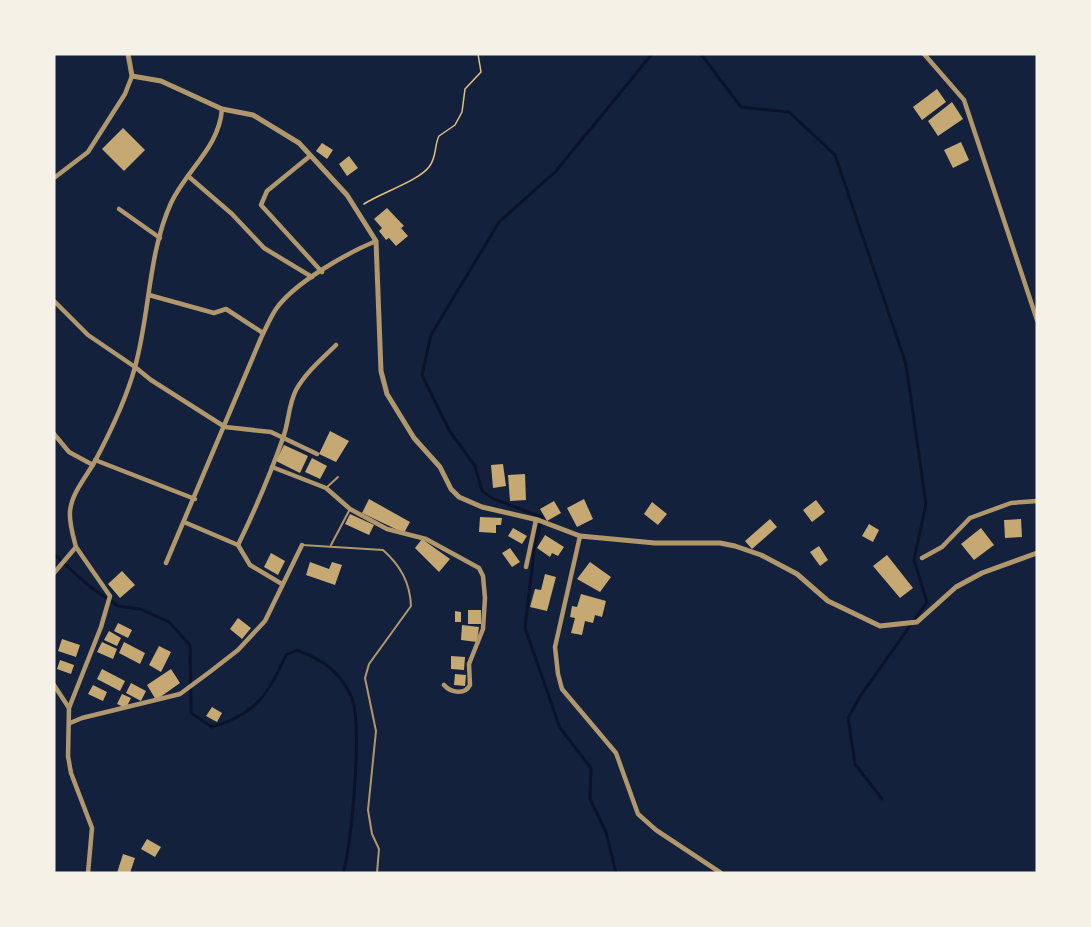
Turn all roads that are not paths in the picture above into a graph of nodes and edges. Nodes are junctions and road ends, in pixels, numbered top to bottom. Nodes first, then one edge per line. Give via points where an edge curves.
1 (128, 54) edge
2 (924, 54) edge
3 (132, 76) junction
4 (222, 109) junction
5 (310, 156) junction
6 (188, 176) junction
7 (54, 178) edge
8 (118, 209) dead end
9 (160, 238) junction
10 (376, 241) junction
11 (322, 272) junction
12 (312, 277) junction
13 (148, 295) junction
14 (54, 301) edge
15 (1037, 320) edge
16 (263, 333) junction
17 (336, 345) dead end
18 (135, 367) junction
19 (225, 427) junction
20 (54, 434) edge
21 (283, 438) junction
22 (317, 454) dead end
23 (94, 463) junction
24 (272, 467) junction
25 (338, 477) dead end
26 (326, 488) junction
27 (195, 499) junction
28 (1037, 501) edge
29 (350, 509) junction
30 (540, 521) junction
31 (184, 522) junction
32 (580, 536) junction
33 (238, 545) junction
34 (302, 545) joint
35 (331, 545) junction
36 (76, 547) junction
37 (1037, 553) edge
38 (922, 558) dead end
39 (166, 563) dead end
40 (526, 567) dead end
41 (54, 573) edge
42 (282, 584) junction
43 (54, 685) edge
44 (444, 685) dead end
45 (69, 708) junction
46 (70, 723) junction
47 (88, 873) edge
48 (377, 873) edge
49 (722, 873) edge

1 - 3 street
2 - 15 street via 964,100
3 - 4 street via 161,81
3 - 7 street via 88,152
4 - 5 street via 253,115 299,143
4 - 6 street via 217,133 207,153
5 - 10 street via 347,195
5 - 11 street via 267,191 261,205
6 - 9 street via 172,202
6 - 12 street via 264,248
8 - 9 street
9 - 13 street
10 - 11 street
10 - 30 street via 381,371 396,411 459,497 482,507
11 - 12 street
12 - 16 street via 276,308
13 - 16 street via 214,313 225,309
13 - 18 street
14 - 18 street via 88,335
16 - 19 street
17 - 21 street via 297,388
18 - 19 street
18 - 23 street
19 - 21 street via 271,432
19 - 27 street
20 - 23 street via 69,452
21 - 22 street
21 - 24 street
23 - 27 street
23 - 36 street via 75,494 70,511
24 - 26 street
24 - 33 street
25 - 26 lane
26 - 29 street
27 - 31 street
28 - 38 street via 1011,503 970,518 942,547
29 - 35 lane
29 - 44 street via 387,529 426,538 479,568 485,598 483,629 469,664 470,685 456,692
30 - 32 street
30 - 40 street
31 - 33 street
31 - 39 street
32 - 37 street via 735,546 796,574 828,601 880,626 917,622 956,587
32 - 49 street via 555,647 562,689 616,753 638,814
33 - 42 street via 250,565
34 - 35 lane
34 - 42 street
35 - 48 lane via 383,550 402,571 410,590 411,606 369,664 365,678 376,731 368,810 379,849
36 - 41 street
36 - 45 street via 110,596
42 - 46 street via 265,621 251,637 180,694
43 - 45 street
45 - 46 street
46 - 47 street via 71,773 92,828

